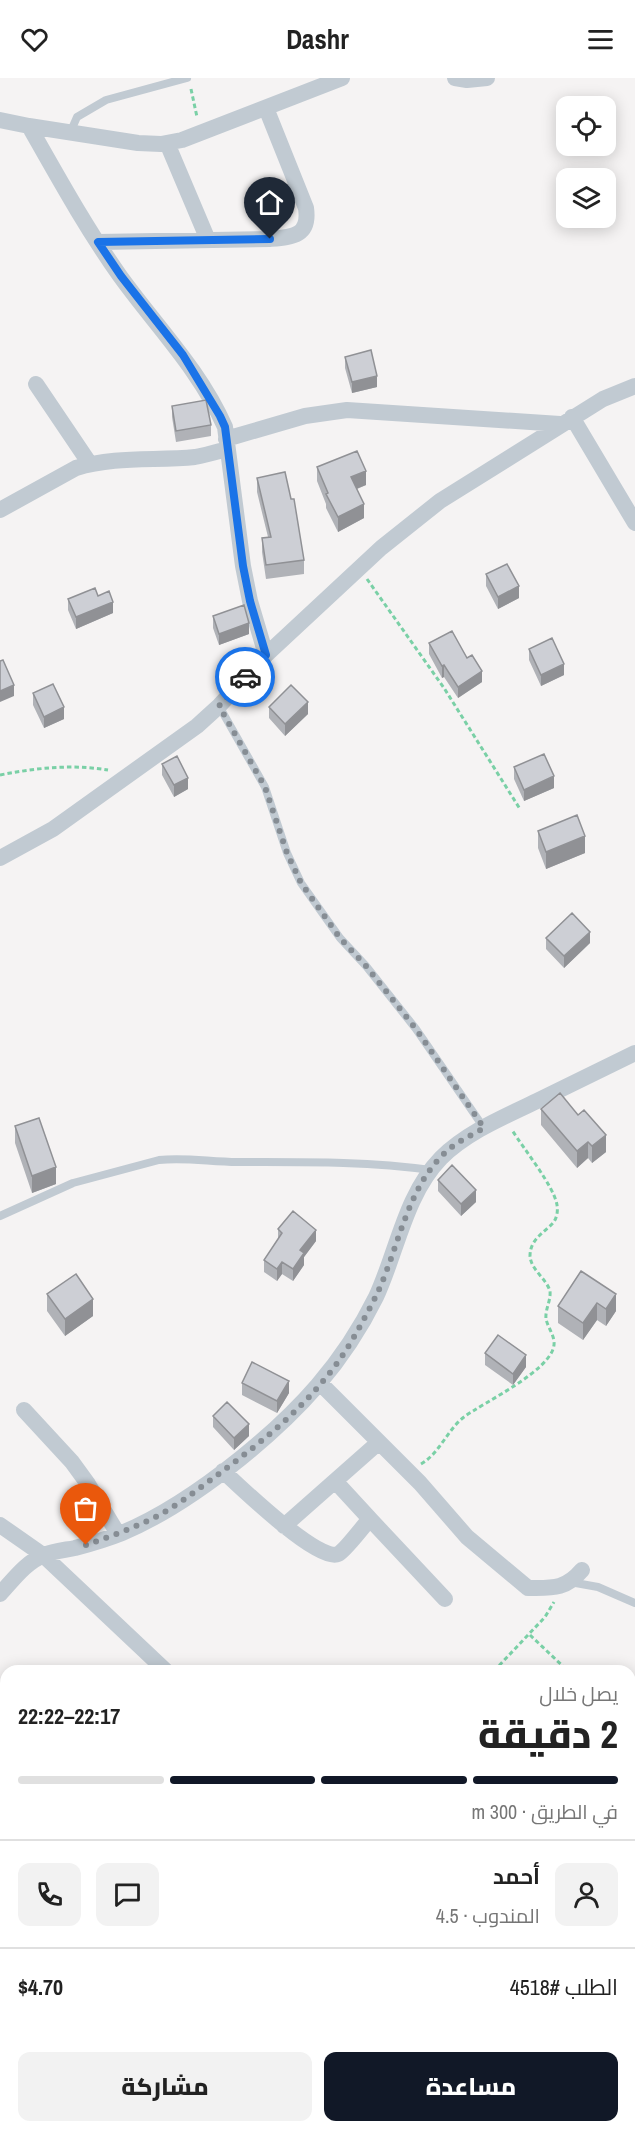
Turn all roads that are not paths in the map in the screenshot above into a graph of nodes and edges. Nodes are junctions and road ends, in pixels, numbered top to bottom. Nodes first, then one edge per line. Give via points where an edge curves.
1 (342, 78) edge
2 (455, 78) edge
3 (487, 78) edge
4 (189, 81) edge
5 (266, 108) junction
6 (0, 120) edge
7 (29, 126) junction
8 (70, 133) junction
9 (166, 143) junction
10 (208, 240) junction
11 (98, 242) junction
12 (36, 384) dead end
13 (635, 386) edge
14 (566, 421) junction
15 (227, 444) junction
16 (90, 464) junction
17 (0, 510) edge
18 (635, 523) edge
19 (266, 655) junction
20 (219, 706) junction
21 (0, 858) edge
22 (635, 1053) edge
23 (484, 1128) junction
24 (431, 1170) junction
25 (0, 1216) edge
26 (321, 1384) junction
27 (24, 1410) dead end
28 (378, 1443) junction
29 (222, 1471) junction
30 (335, 1481) junction
31 (370, 1519) junction
32 (0, 1524) edge
33 (284, 1526) junction
34 (118, 1534) junction
35 (43, 1555) junction
36 (570, 1580) joint
37 (0, 1594) edge
38 (445, 1599) dead end
39 (635, 1603) edge
40 (160, 1665) edge

1 - 5 street
2 - 3 street
4 - 8 lane via 106,100 77,117
5 - 9 street
5 - 10 street via 306,208 306,226 289,237
6 - 7 street
7 - 8 street
7 - 11 street
8 - 9 street
9 - 10 street
10 - 11 street
11 - 15 street via 183,355 220,416
12 - 16 street
13 - 14 street
14 - 15 street via 347,410 305,416
14 - 18 street
14 - 19 street via 440,501 381,548
15 - 16 street via 195,456
15 - 19 street via 243,566
16 - 17 street
19 - 20 street
20 - 21 street via 53,829
20 - 23 lane via 265,787 301,883 340,938 416,1029
22 - 23 street
23 - 24 street via 455,1145
24 - 25 lane via 356,1162 159,1160 73,1183
24 - 26 street via 413,1202 376,1296 351,1344
26 - 28 street
26 - 29 street via 288,1417
27 - 34 street via 72,1462
28 - 30 street
28 - 36 street via 467,1537 528,1588
29 - 33 street
29 - 34 street via 162,1513
30 - 31 street
30 - 33 street
31 - 33 street via 339,1554 331,1555
31 - 38 street
32 - 35 street
34 - 35 street
35 - 37 street via 22,1569
35 - 40 street
36 - 39 lane

